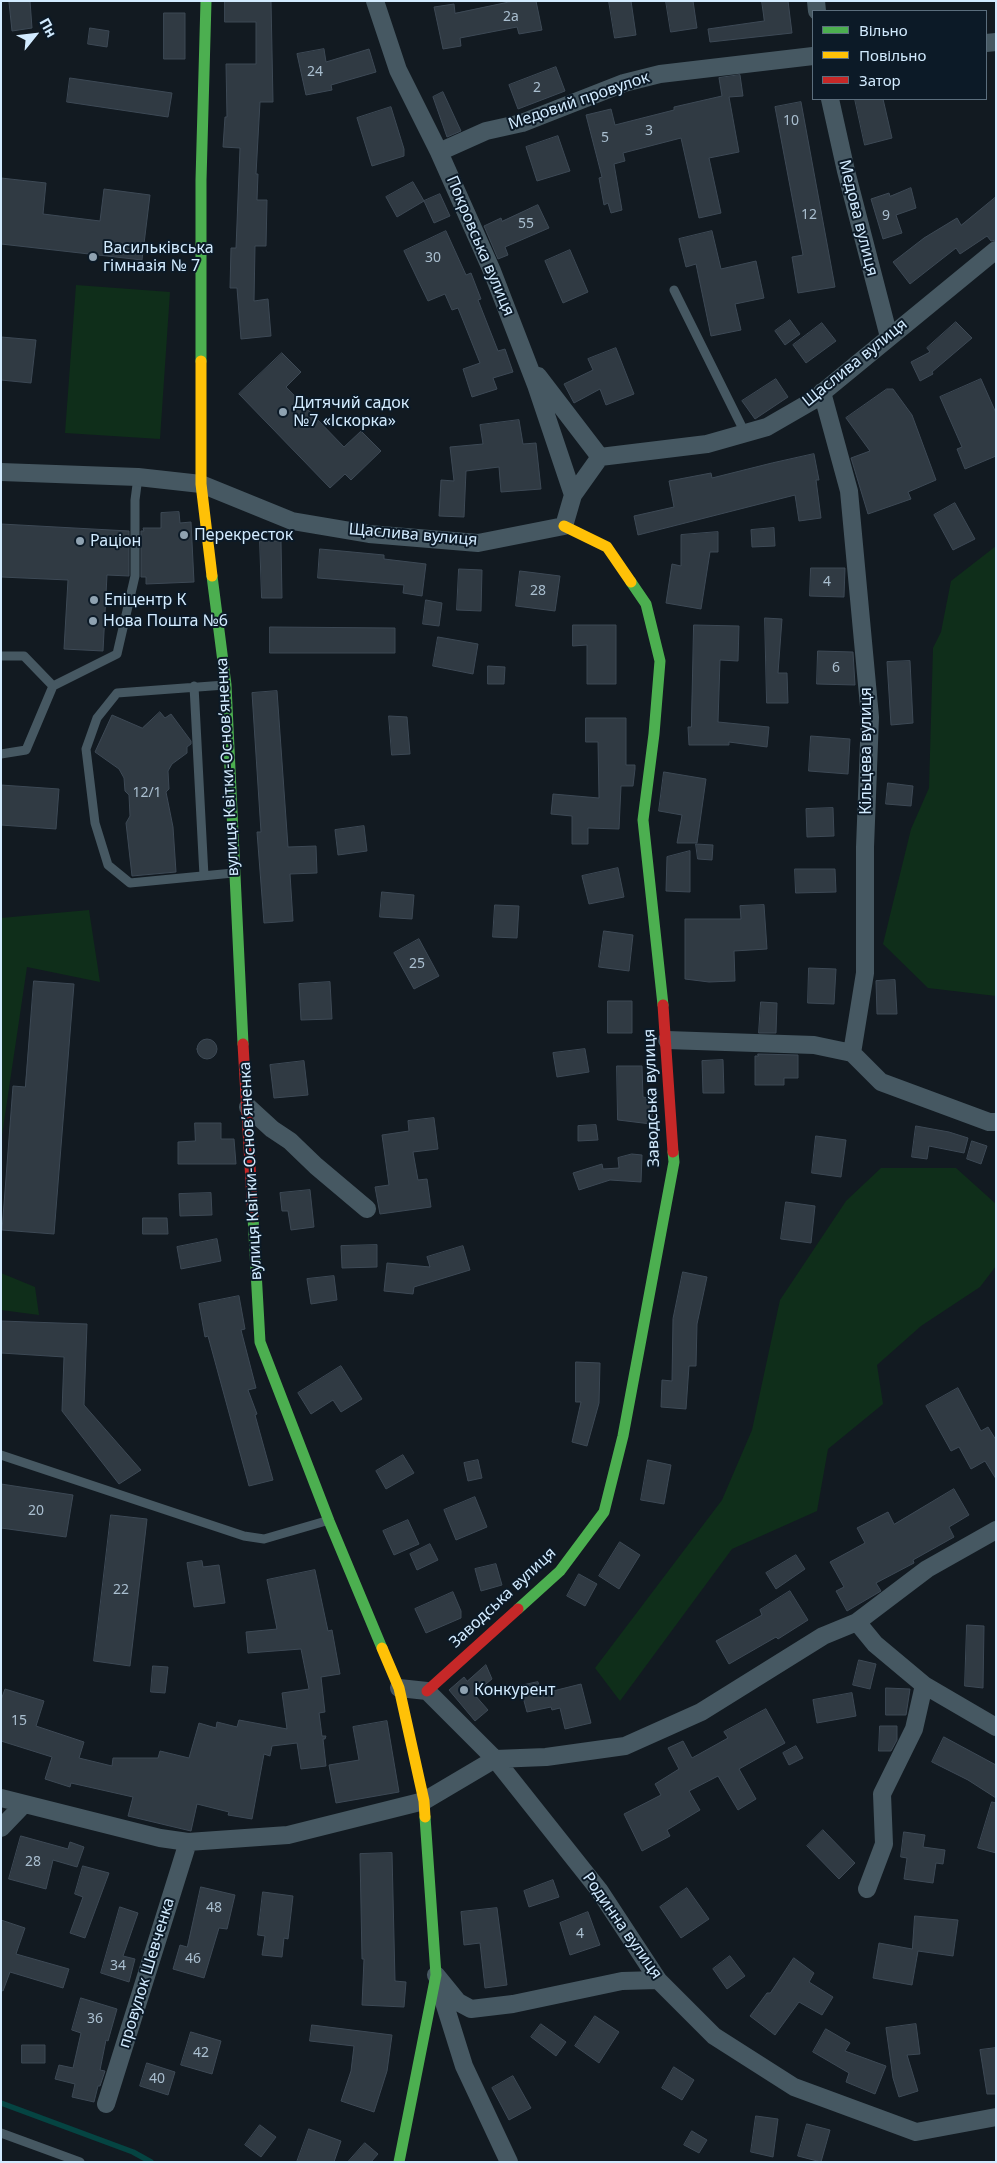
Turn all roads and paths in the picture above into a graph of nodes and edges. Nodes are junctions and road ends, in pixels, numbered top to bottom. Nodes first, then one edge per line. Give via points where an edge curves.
1 (206, 1) edge
2 (375, 1) edge
3 (812, 56) edge
4 (830, 100) edge
5 (439, 152) junction
6 (996, 250) edge
7 (674, 290) dead end
8 (889, 337) junction
9 (528, 364) junction
10 (822, 392) junction
11 (745, 433) junction
12 (600, 457) junction
13 (1, 472) edge
14 (138, 477) junction
15 (201, 484) junction
16 (573, 495) junction
17 (564, 526) junction
18 (1, 656) edge
19 (226, 685) junction
20 (53, 686) junction
21 (194, 686) junction
22 (1, 754) edge
23 (234, 873) junction
24 (204, 876) junction
25 (667, 1040) junction
26 (852, 1053) junction
27 (248, 1107) junction
28 (996, 1122) edge
29 (368, 1209) dead end
30 (1, 1456) edge
31 (329, 1521) junction
32 (996, 1530) edge
33 (857, 1622) junction
34 (924, 1685) junction
35 (399, 1688) junction
36 (427, 1691) junction
37 (996, 1727) edge
38 (495, 1759) junction
39 (1, 1798) edge
40 (424, 1801) junction
41 (24, 1804) junction
42 (2, 1829) edge
43 (188, 1842) junction
44 (867, 1889) dead end
45 (436, 1975) junction
46 (658, 1980) junction
47 (106, 2104) dead end
48 (996, 2116) edge
49 (1, 2133) edge
50 (80, 2162) edge
51 (399, 2162) edge
52 (509, 2162) edge

1 - 15 street, вулиця Квітки-Основʼяненка via 200,190
2 - 5 street, Покровська вулиця via 398,70
3 - 5 street, Медовий провулок via 651,76 624,83 522,123 486,131
4 - 8 street, Медова вулиця
5 - 9 street, Покровська вулиця via 492,271
6 - 8 street, Щаслива вулиця
7 - 11 lane
8 - 10 street, Щаслива вулиця
9 - 12 street
9 - 16 street, Покровська вулиця
10 - 11 street, Щаслива вулиця via 767,427
10 - 26 street, Кільцева вулиця via 850,491 870,717 865,973
11 - 12 street, Щаслива вулиця via 707,444
12 - 16 street
13 - 14 street, Щаслива вулиця
14 - 15 street, Щаслива вулиця
14 - 20 lane via 135,576 117,654
15 - 17 street, Щаслива вулиця via 292,521 369,534 478,543
15 - 19 street, вулиця Квітки-Основʼяненка
16 - 17 street
17 - 25 street, Заводська вулиця via 608,547 646,604 660,661 643,820
18 - 20 lane via 24,656
19 - 21 lane
19 - 23 street, вулиця Квітки-Основʼяненка
20 - 22 lane via 26,750
21 - 24 lane
21 - 24 lane via 117,693 97,718 86,748 95,823 108,865 130,884
23 - 24 lane
23 - 27 street, вулиця Квітки-Основʼяненка
25 - 26 street via 814,1045
25 - 36 street, Заводська вулиця via 674,1162 657,1261 604,1512 560,1572
26 - 28 street via 881,1082
27 - 29 street
27 - 31 street, вулиця Квітки-Основʼяненка via 260,1342
30 - 31 lane via 244,1536 264,1539
31 - 35 street, вулиця Квітки-Основʼяненка
32 - 33 street via 928,1569
33 - 34 street via 875,1644
33 - 38 street via 823,1636 701,1712 625,1746 546,1757
34 - 37 street
34 - 44 street via 914,1729 882,1794 884,1844
35 - 36 street
35 - 40 street, вулиця Квітки-Основʼяненка
36 - 38 street, Родинна вулиця
38 - 40 street
38 - 46 street, Родинна вулиця via 599,1890
39 - 41 street
40 - 43 street via 288,1835
40 - 45 street, вулиця Квітки-Основʼяненка
41 - 42 street
41 - 43 street
43 - 47 street, провулок Шевченка
45 - 46 street via 458,2002 471,2009 513,2004 622,1981
45 - 51 street, вулиця Квітки-Основʼяненка
45 - 52 street, вулиця Квітки-Основʼяненка via 464,2066
46 - 48 street, Родинна вулиця via 714,2036 794,2086 916,2132
49 - 50 lane

